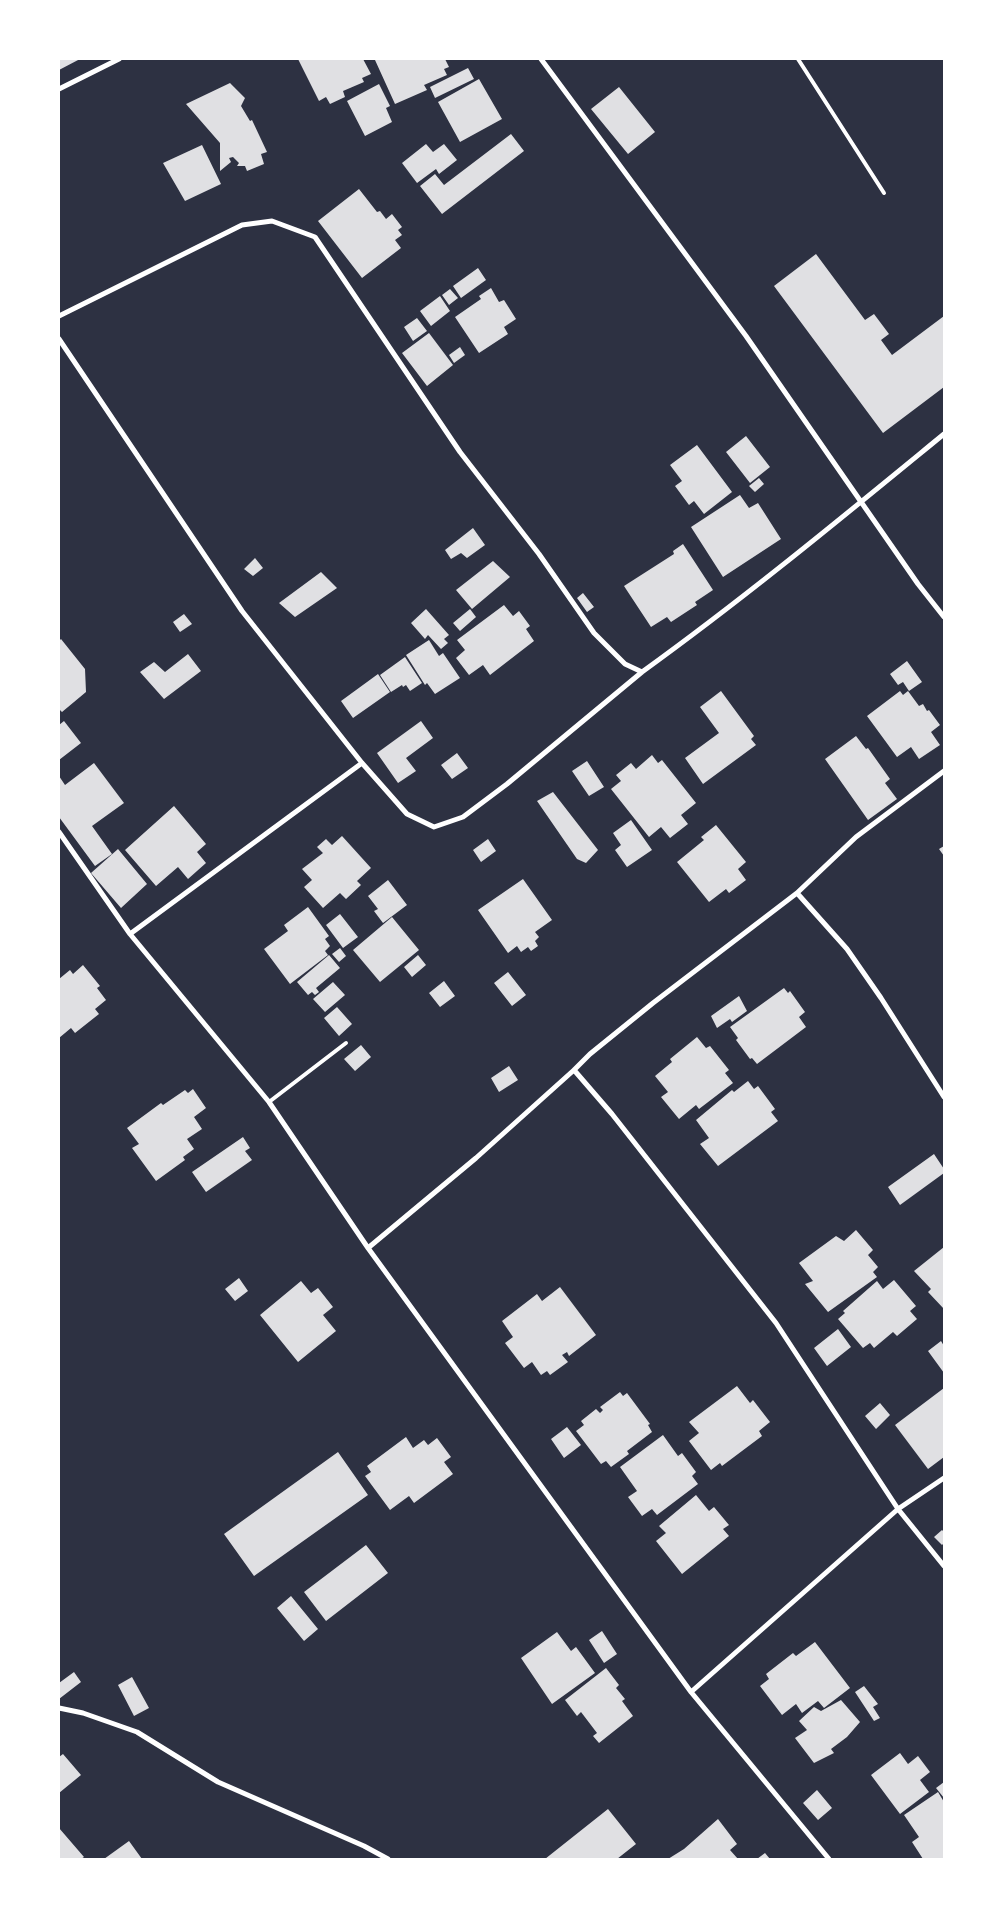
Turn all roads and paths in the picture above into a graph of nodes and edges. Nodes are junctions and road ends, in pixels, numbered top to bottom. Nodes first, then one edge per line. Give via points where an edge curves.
1 (118, 59) edge
2 (540, 59) edge
3 (798, 59) edge
4 (59, 89) edge
5 (884, 193) dead end
6 (59, 316) edge
7 (59, 339) edge
8 (944, 434) edge
9 (862, 502) junction
10 (944, 617) edge
11 (642, 672) junction
12 (362, 763) junction
13 (944, 772) edge
14 (59, 832) edge
15 (797, 892) junction
16 (130, 934) junction
17 (346, 1043) dead end
18 (574, 1070) junction
19 (944, 1097) edge
20 (269, 1102) junction
21 (368, 1248) junction
22 (944, 1478) edge
23 (898, 1509) junction
24 (944, 1566) edge
25 (691, 1692) junction
26 (59, 1708) edge
27 (388, 1859) edge
28 (829, 1859) edge

1 - 4 street
2 - 9 street via 746,336
3 - 5 lane
6 - 11 street via 242,225 272,221 315,237 460,452 539,554 594,633 625,664
7 - 12 street via 242,611
8 - 9 street
9 - 10 street
9 - 11 street
11 - 12 street via 463,817 434,827 407,814
12 - 16 street
13 - 15 street via 856,837
14 - 16 street
15 - 18 street via 639,1014
15 - 19 street via 847,949
16 - 20 street
17 - 20 lane
18 - 21 street via 438,1191
18 - 23 street via 618,1121 776,1323
20 - 21 street
21 - 25 street
22 - 23 street
23 - 24 street
23 - 25 street
25 - 28 street
26 - 27 street via 137,1732 218,1782

